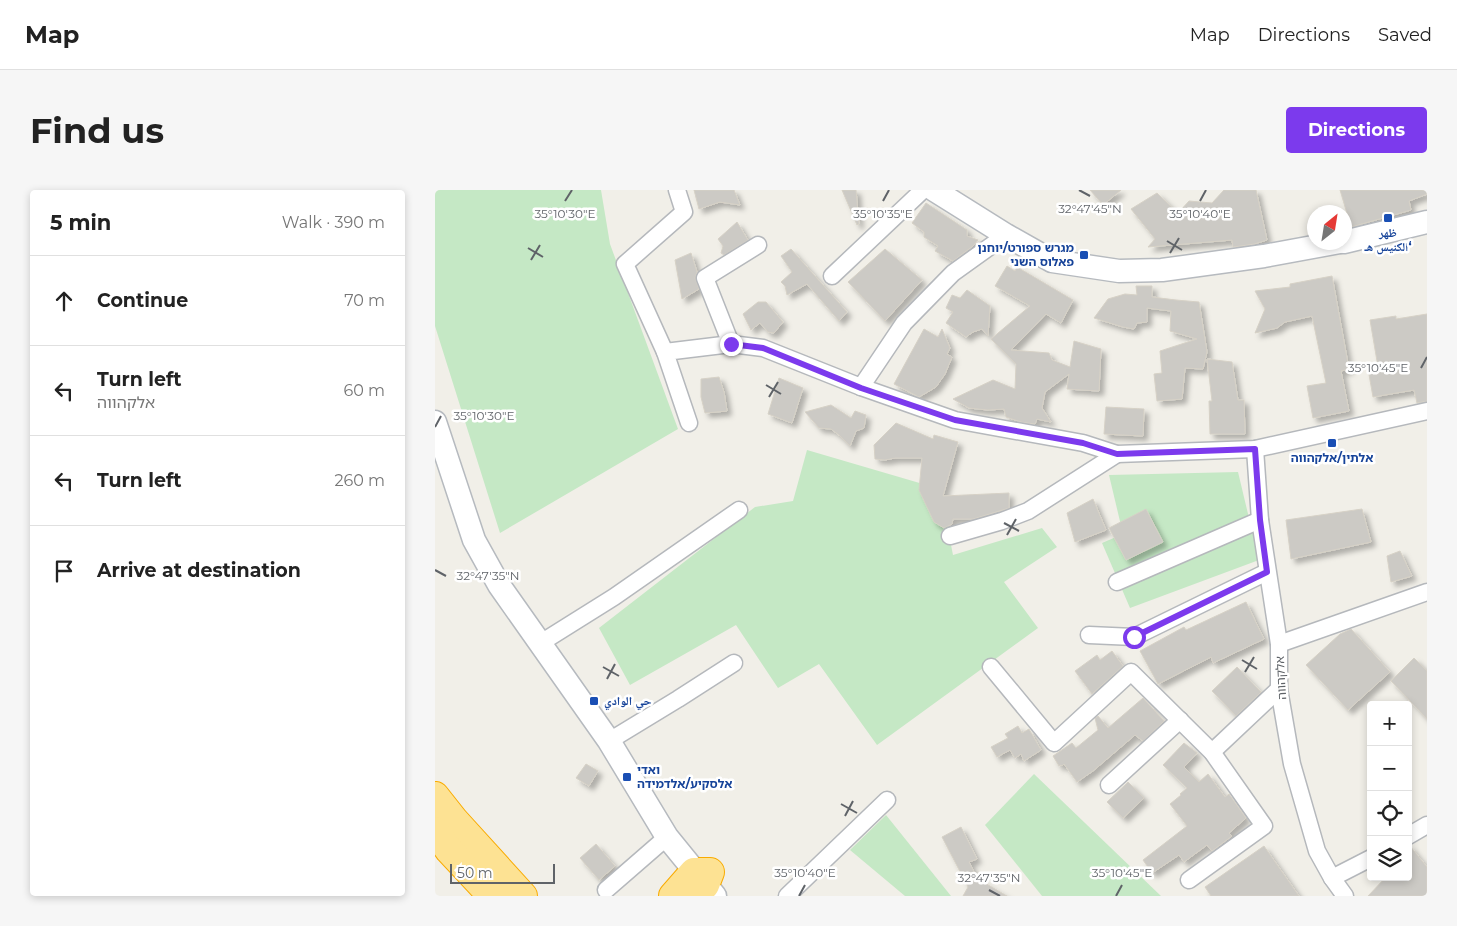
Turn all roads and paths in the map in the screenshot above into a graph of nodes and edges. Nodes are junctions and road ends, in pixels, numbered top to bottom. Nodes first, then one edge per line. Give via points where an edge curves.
1 (677, 190) edge
2 (923, 190) edge
3 (934, 190) edge
4 (1427, 222) edge
5 (1006, 235) junction
6 (1352, 240) edge
7 (758, 245) dead end
8 (1307, 248) edge
9 (832, 276) dead end
10 (731, 344) junction
11 (665, 352) junction
12 (861, 388) junction
13 (1427, 411) edge
14 (435, 422) edge
15 (689, 423) dead end
16 (1255, 449) junction
17 (1117, 454) junction
18 (739, 510) dead end
19 (1260, 520) junction
20 (950, 536) dead end
21 (1267, 572) junction
22 (1117, 582) dead end
23 (1427, 592) edge
24 (1089, 635) dead end
25 (539, 644) junction
26 (1279, 644) junction
27 (734, 662) dead end
28 (991, 668) dead end
29 (1279, 689) junction
30 (1179, 720) junction
31 (609, 741) junction
32 (1212, 752) junction
33 (1109, 784) dead end
34 (640, 792) junction
35 (435, 796) edge
36 (887, 800) dead end
37 (1427, 825) edge
38 (435, 831) edge
39 (1412, 834) edge
40 (667, 837) junction
41 (1367, 860) edge
42 (1332, 878) junction
43 (1189, 880) dead end
44 (704, 884) edge
45 (606, 890) dead end
46 (492, 896) edge
47 (523, 896) edge
48 (673, 896) edge
49 (732, 896) edge
50 (787, 896) edge
51 (1345, 896) edge

1 - 11 street via 685,212 625,264
2 - 9 street
3 - 5 street
4 - 6 street
5 - 8 street via 1052,262 1119,271 1162,270
5 - 12 street via 953,273 904,323
7 - 10 street via 705,278
10 - 11 street
10 - 12 street via 763,348
11 - 15 street
12 - 17 street via 955,420 1083,443
13 - 16 street
14 - 25 street via 474,540 499,585
16 - 17 street
16 - 19 street, אלקהווה
17 - 20 street via 1028,511
18 - 25 street via 614,597
19 - 21 street, אלקהווה
19 - 22 street
21 - 24 street via 1134,637
21 - 26 street, אלקהווה
23 - 26 street
25 - 31 street
26 - 29 street, אלקהווה
27 - 31 street
28 - 30 street via 1054,743 1131,672
29 - 32 street
29 - 42 street, אלקהווה via 1292,764 1317,851
30 - 32 street
30 - 33 street
31 - 34 street
32 - 43 street via 1264,826
34 - 40 street
34 - 44 street
35 - 47 highway
36 - 50 street
37 - 39 street
38 - 46 highway
40 - 44 street
40 - 45 street
41 - 42 street
42 - 51 street, אלקהווה
44 - 48 highway
44 - 49 street

